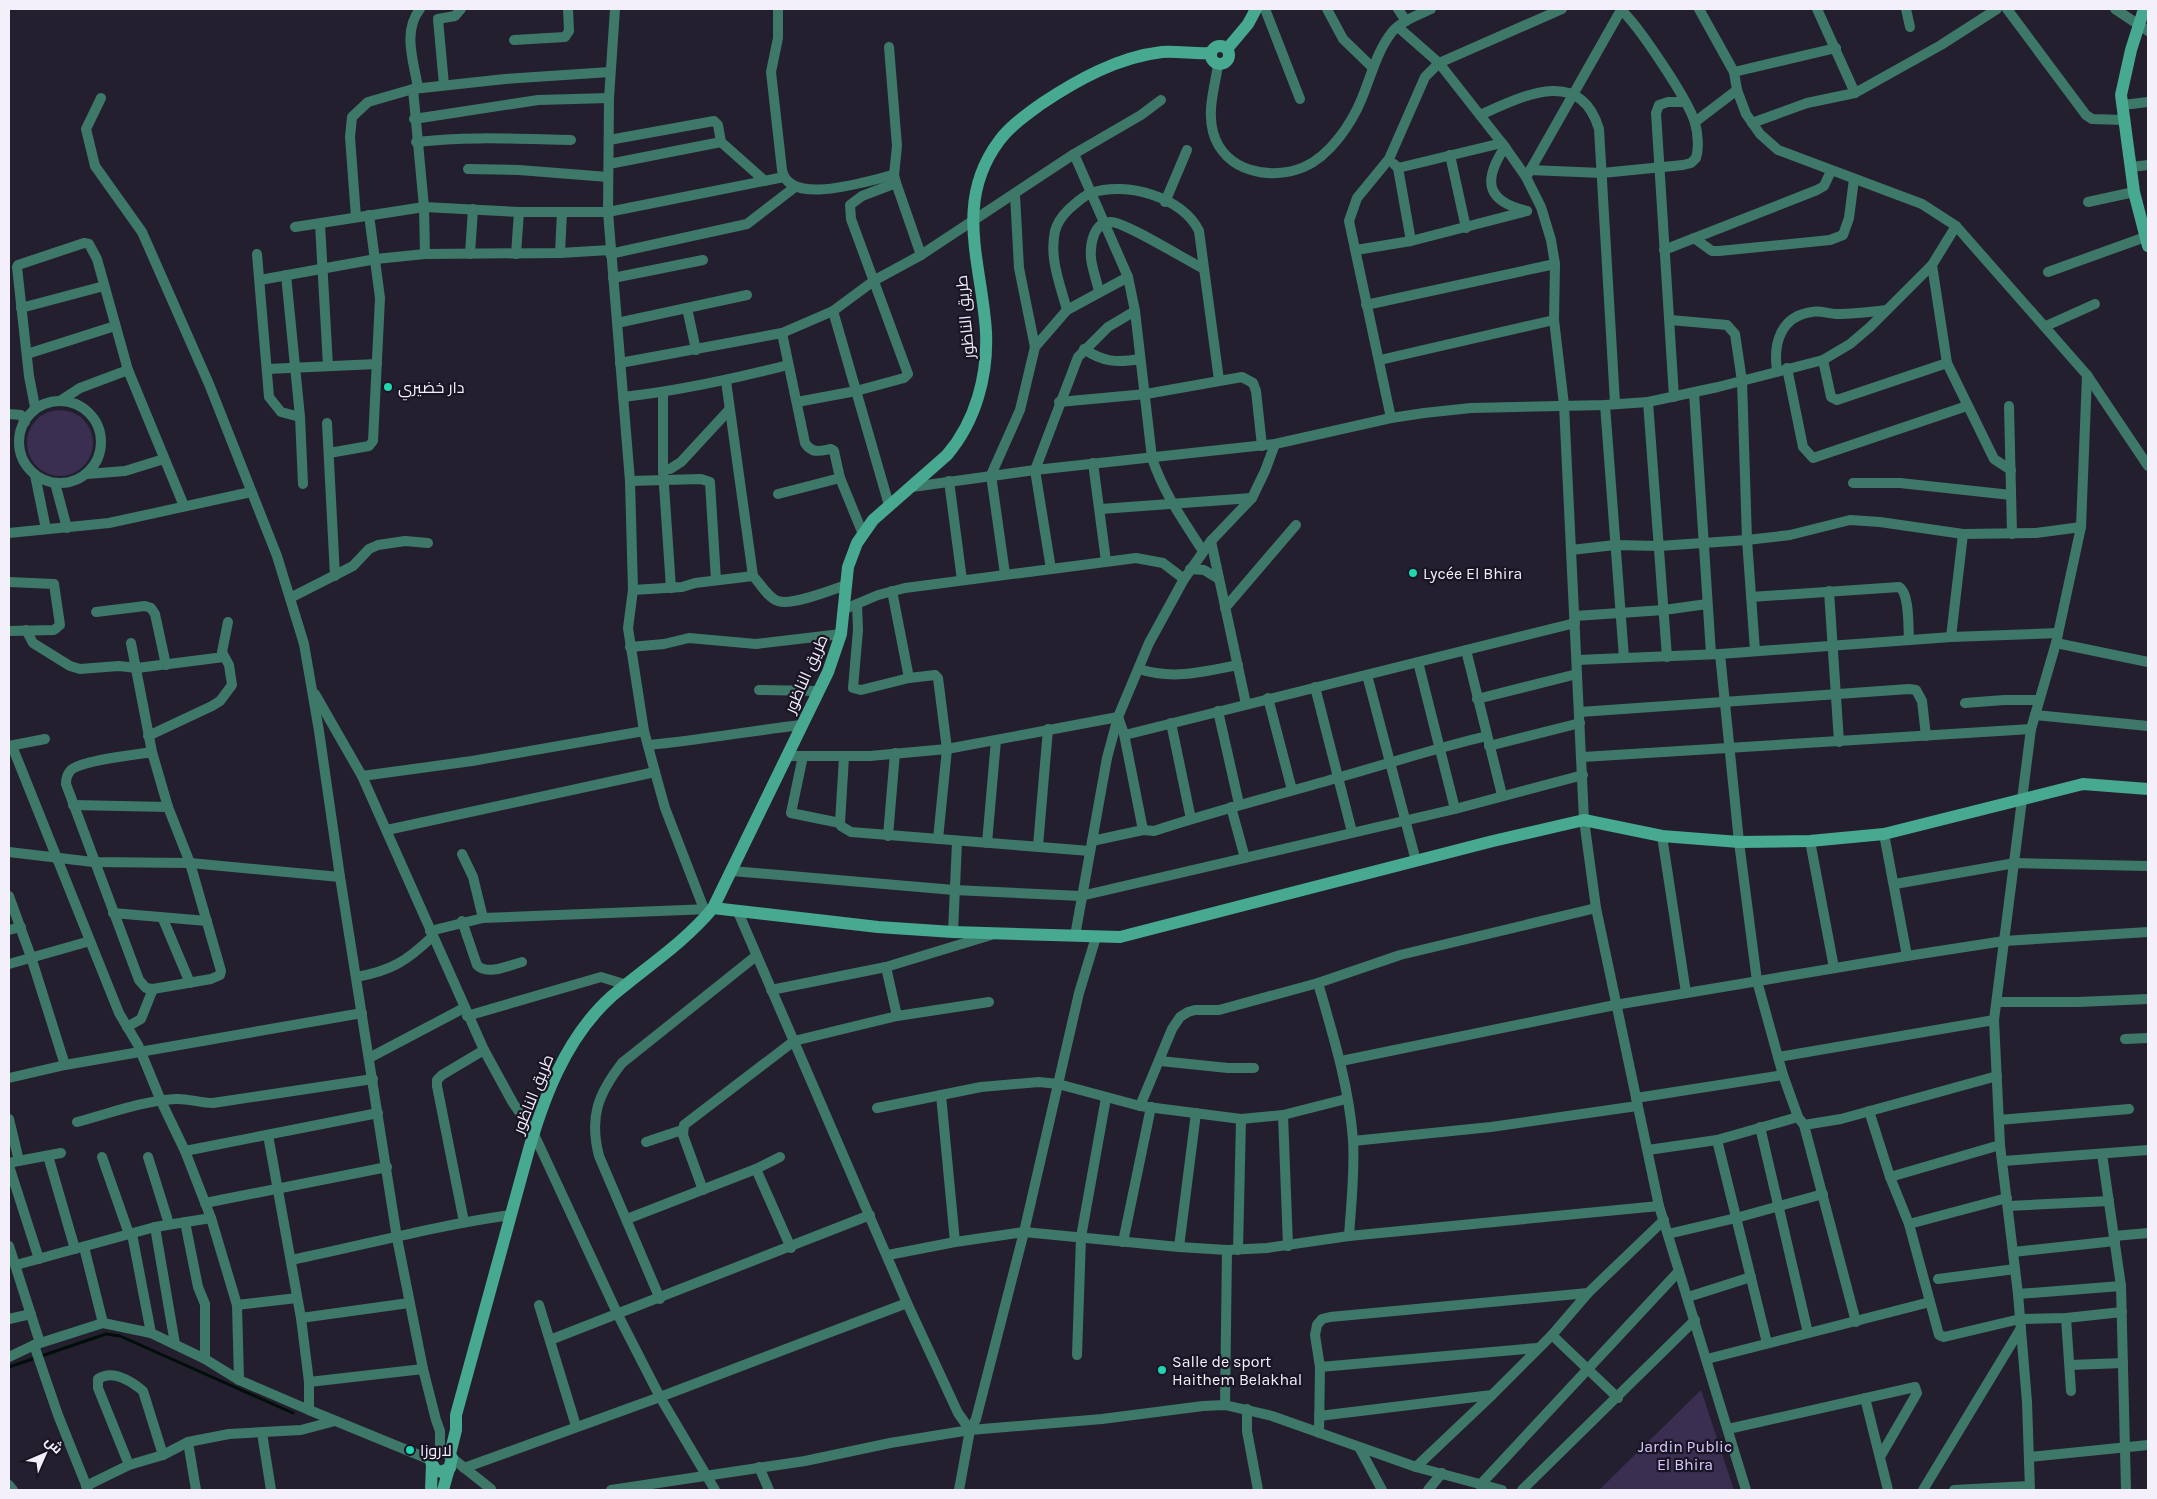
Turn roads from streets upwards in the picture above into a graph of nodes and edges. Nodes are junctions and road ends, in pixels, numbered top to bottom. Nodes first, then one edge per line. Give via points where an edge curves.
1 (420, 9) edge
2 (461, 9) edge
3 (568, 9) edge
4 (615, 9) edge
5 (778, 9) edge
6 (1256, 9) edge
7 (1265, 9) edge
8 (1327, 9) edge
9 (1398, 9) edge
10 (1430, 9) edge
11 (1562, 9) edge
12 (1621, 9) edge
13 (1699, 9) edge
14 (1817, 9) edge
15 (1906, 9) edge
16 (1997, 9) edge
17 (2007, 9) edge
18 (2115, 9) edge
19 (2144, 9) edge
20 (437, 14) edge
21 (1402, 24) junction
22 (1910, 27) dead end
23 (2143, 29) edge
24 (514, 40) dead end
25 (889, 47) dead end
26 (1836, 48) junction
27 (1227, 49) junction
28 (1211, 54) junction
29 (1439, 63) junction
30 (1218, 65) junction
31 (1373, 68) junction
32 (610, 72) junction
33 (1734, 72) junction
34 (444, 85) junction
35 (416, 89) junction
36 (1736, 90) junction
37 (1855, 93) junction
38 (1572, 94) junction
39 (101, 98) dead end
40 (609, 98) junction
41 (1300, 99) dead end
42 (1161, 100) dead end
43 (1685, 102) junction
44 (2148, 102) edge
45 (2123, 105) junction
46 (1480, 115) junction
47 (414, 119) junction
48 (2124, 120) junction
49 (1695, 122) junction
50 (1752, 123) junction
51 (571, 140) dead end
52 (609, 140) junction
53 (416, 142) junction
54 (722, 142) junction
55 (1503, 145) junction
56 (1187, 150) dead end
57 (1074, 154) junction
58 (1450, 155) junction
59 (1388, 159) junction
60 (609, 164) junction
61 (2148, 165) edge
62 (1660, 167) junction
63 (2131, 167) junction
64 (1398, 168) junction
65 (468, 169) dead end
66 (1831, 171) junction
67 (1602, 172) junction
68 (1528, 173) junction
69 (608, 177) junction
70 (784, 177) junction
71 (895, 179) junction
72 (1854, 179) junction
73 (765, 181) junction
74 (795, 187) junction
75 (2134, 192) junction
76 (1015, 194) junction
77 (1090, 194) junction
78 (1165, 202) junction
79 (2088, 202) dead end
80 (424, 207) junction
81 (1541, 207) junction
82 (473, 209) junction
83 (1527, 211) junction
84 (519, 212) junction
85 (562, 212) junction
86 (608, 212) junction
87 (369, 215) junction
88 (356, 217) junction
89 (972, 223) junction
90 (320, 224) junction
91 (1103, 224) junction
92 (1956, 226) junction
93 (295, 227) dead end
94 (1466, 228) junction
95 (1694, 238) junction
96 (2147, 239) edge
97 (1411, 241) junction
98 (1356, 250) junction
99 (1664, 250) junction
100 (610, 252) junction
101 (560, 253) junction
102 (257, 254) dead end
103 (425, 254) junction
104 (470, 254) junction
105 (516, 254) junction
106 (921, 255) junction
107 (376, 259) junction
108 (703, 260) dead end
109 (1555, 264) junction
110 (1932, 266) junction
111 (322, 268) junction
112 (1204, 269) junction
113 (2048, 272) dead end
114 (286, 275) junction
115 (1128, 277) junction
116 (613, 278) junction
117 (260, 280) junction
118 (875, 280) junction
119 (104, 286) junction
120 (1099, 292) junction
121 (747, 295) dead end
122 (2095, 304) dead end
123 (1366, 305) junction
124 (21, 308) junction
125 (687, 308) junction
126 (833, 310) junction
127 (1067, 310) junction
128 (1887, 310) junction
129 (1135, 311) junction
130 (1554, 320) junction
131 (1670, 320) junction
132 (617, 323) junction
133 (115, 326) junction
134 (2046, 326) junction
135 (782, 332) junction
136 (1035, 347) junction
137 (1084, 349) junction
138 (696, 350) junction
139 (27, 354) junction
140 (1140, 359) junction
141 (1380, 360) junction
142 (1823, 360) junction
143 (620, 363) junction
144 (1947, 363) junction
145 (377, 364) junction
146 (788, 365) junction
147 (295, 366) junction
148 (328, 366) junction
149 (267, 369) junction
150 (1782, 369) junction
151 (128, 370) junction
152 (2087, 375) junction
153 (1219, 380) junction
154 (726, 381) junction
155 (1742, 381) junction
156 (856, 391) junction
157 (663, 393) junction
158 (1694, 393) junction
159 (1146, 394) junction
160 (624, 397) junction
161 (1674, 397) junction
162 (60, 401) junction
163 (797, 402) junction
164 (1059, 402) junction
165 (1648, 402) junction
166 (1564, 404) junction
167 (1610, 404) junction
168 (1966, 406) junction
169 (2010, 406) dead end
170 (729, 410) junction
171 (33, 411) junction
172 (9, 414) edge
173 (300, 417) junction
174 (1392, 418) junction
175 (24, 422) junction
176 (327, 423) dead end
177 (1275, 444) junction
178 (1262, 446) junction
179 (329, 453) junction
180 (164, 458) junction
181 (1152, 458) junction
182 (1093, 463) junction
183 (2148, 466) edge
184 (1035, 470) junction
185 (2011, 470) junction
186 (35, 474) junction
187 (87, 474) junction
188 (663, 474) junction
189 (991, 475) junction
190 (840, 478) junction
191 (630, 481) junction
192 (949, 481) junction
193 (55, 483) junction
194 (1853, 483) dead end
195 (303, 484) dead end
196 (912, 487) junction
197 (251, 492) junction
198 (778, 494) dead end
199 (2011, 495) junction
200 (1252, 498) junction
201 (1173, 504) junction
202 (889, 505) junction
203 (184, 506) junction
204 (1100, 509) junction
205 (1296, 525) dead end
206 (2080, 527) junction
207 (67, 528) junction
208 (46, 529) junction
209 (9, 533) edge
210 (863, 534) junction
211 (1964, 534) junction
212 (2012, 534) junction
213 (1747, 540) junction
214 (1211, 541) junction
215 (1703, 542) junction
216 (428, 543) dead end
217 (1615, 545) junction
218 (1659, 546) junction
219 (1571, 550) junction
220 (1203, 551) junction
221 (1106, 561) junction
222 (1051, 569) junction
223 (1006, 574) junction
224 (1187, 574) junction
225 (336, 576) junction
226 (753, 576) junction
227 (1219, 579) junction
228 (716, 580) junction
229 (962, 580) junction
230 (9, 582) edge
231 (846, 585) junction
232 (671, 588) junction
233 (633, 590) junction
234 (892, 591) junction
235 (1829, 591) junction
236 (1750, 597) junction
237 (290, 598) junction
238 (1707, 604) junction
239 (851, 607) junction
240 (1225, 608) junction
241 (1664, 610) junction
242 (96, 612) dead end
243 (1620, 614) junction
244 (1575, 620) junction
245 (228, 622) dead end
246 (26, 630) junction
247 (9, 631) edge
248 (841, 634) junction
249 (1951, 637) junction
250 (2057, 638) junction
251 (1909, 640) junction
252 (131, 643) dead end
253 (630, 647) junction
254 (1833, 647) junction
255 (1466, 650) junction
256 (1755, 651) junction
257 (1715, 654) junction
258 (224, 657) junction
259 (1668, 657) junction
260 (1624, 658) junction
261 (1577, 660) junction
262 (1418, 662) junction
263 (2148, 662) edge
264 (166, 665) junction
265 (1238, 665) junction
266 (137, 668) junction
267 (1139, 669) junction
268 (1577, 674) junction
269 (1367, 675) junction
270 (909, 678) junction
271 (1315, 687) junction
272 (312, 689) junction
273 (759, 690) dead end
274 (818, 690) junction
275 (1835, 693) junction
276 (1268, 698) junction
277 (1477, 699) junction
278 (2039, 700) junction
279 (1724, 703) junction
280 (1965, 703) dead end
281 (1246, 704) junction
282 (1218, 711) junction
283 (2035, 715) junction
284 (1118, 717) junction
285 (1580, 718) junction
286 (1171, 723) junction
287 (801, 725) junction
288 (334, 726) junction
289 (2148, 726) edge
290 (1048, 729) junction
291 (2031, 729) junction
292 (319, 731) junction
293 (644, 731) junction
294 (1124, 734) junction
295 (148, 736) junction
296 (1926, 736) junction
297 (44, 739) dead end
298 (996, 740) junction
299 (1488, 741) junction
300 (1839, 742) junction
301 (649, 745) junction
302 (10, 746) edge
303 (1438, 747) junction
304 (947, 748) junction
305 (1729, 750) junction
306 (152, 752) junction
307 (894, 753) junction
308 (787, 756) junction
309 (803, 756) junction
310 (844, 757) junction
311 (1583, 758) junction
312 (1389, 762) junction
313 (655, 772) junction
314 (1583, 775) junction
315 (362, 776) junction
316 (1338, 778) junction
317 (2148, 789) edge
318 (1292, 790) junction
319 (1502, 795) junction
320 (2022, 801) junction
321 (73, 805) junction
322 (1235, 806) junction
323 (168, 807) junction
324 (1455, 809) junction
325 (1190, 819) junction
326 (1406, 820) junction
327 (1584, 820) junction
328 (840, 823) junction
329 (387, 830) junction
330 (1143, 830) junction
331 (1352, 832) junction
332 (1884, 834) junction
333 (888, 836) junction
334 (1662, 836) junction
335 (938, 840) junction
336 (1092, 841) junction
337 (1810, 841) junction
338 (957, 842) junction
339 (1739, 842) junction
340 (986, 843) junction
341 (1038, 846) junction
342 (1090, 851) junction
343 (9, 852) edge
344 (462, 854) dead end
345 (57, 858) junction
346 (1245, 858) junction
347 (1416, 861) junction
348 (93, 862) junction
349 (190, 863) junction
350 (2015, 863) junction
351 (2148, 866) edge
352 (732, 871) junction
353 (340, 877) junction
354 (1895, 884) junction
355 (954, 890) junction
356 (9, 896) edge
357 (1082, 896) junction
358 (1596, 908) junction
359 (709, 909) junction
360 (738, 912) junction
361 (113, 913) junction
362 (482, 918) junction
363 (163, 919) junction
364 (207, 921) junction
365 (462, 921) junction
366 (21, 927) junction
367 (9, 930) edge
368 (953, 932) junction
369 (2148, 932) edge
370 (432, 933) junction
371 (998, 933) junction
372 (1075, 936) junction
373 (1096, 937) junction
374 (90, 941) junction
375 (2004, 941) junction
376 (756, 956) junction
377 (1907, 956) junction
378 (31, 957) junction
379 (522, 962) dead end
380 (9, 964) edge
381 (886, 967) junction
382 (1834, 968) junction
383 (356, 977) junction
384 (1757, 981) junction
385 (190, 983) junction
386 (1318, 983) junction
387 (626, 985) junction
388 (153, 989) junction
389 (771, 990) junction
390 (1686, 993) junction
391 (2148, 999) edge
392 (988, 1002) dead end
393 (1997, 1002) junction
394 (1615, 1004) junction
395 (465, 1012) junction
396 (362, 1013) junction
397 (897, 1016) junction
398 (1994, 1020) junction
399 (127, 1027) junction
400 (2148, 1038) edge
401 (2124, 1039) dead end
402 (794, 1041) junction
403 (484, 1050) junction
404 (142, 1053) junction
405 (1778, 1057) junction
406 (369, 1058) junction
407 (1160, 1061) junction
408 (1341, 1061) junction
409 (65, 1065) junction
410 (1254, 1068) dead end
411 (1783, 1075) junction
412 (1997, 1076) junction
413 (9, 1078) edge
414 (373, 1078) junction
415 (1058, 1084) junction
416 (941, 1095) junction
417 (1106, 1098) junction
418 (1346, 1099) junction
419 (161, 1101) junction
420 (1637, 1102) junction
421 (1140, 1106) junction
422 (1151, 1107) junction
423 (877, 1108) dead end
424 (2129, 1109) dead end
425 (1869, 1112) junction
426 (378, 1113) junction
427 (1196, 1113) junction
428 (1283, 1114) junction
429 (9, 1119) edge
430 (1241, 1119) junction
431 (1999, 1120) junction
432 (1801, 1121) junction
433 (77, 1122) dead end
434 (1760, 1128) junction
435 (682, 1130) junction
436 (533, 1132) junction
437 (268, 1135) junction
438 (1717, 1140) junction
439 (1353, 1141) junction
440 (646, 1142) dead end
441 (2000, 1145) junction
442 (1648, 1150) junction
443 (2148, 1150) edge
444 (185, 1151) junction
445 (60, 1153) dead end
446 (2102, 1154) junction
447 (48, 1156) junction
448 (102, 1157) dead end
449 (148, 1157) dead end
450 (780, 1157) dead end
451 (19, 1161) junction
452 (2004, 1161) junction
453 (387, 1167) junction
454 (756, 1169) junction
455 (1890, 1177) junction
456 (278, 1187) junction
457 (703, 1190) junction
458 (1823, 1194) junction
459 (2109, 1201) junction
460 (2007, 1202) junction
461 (205, 1203) junction
462 (1659, 1206) junction
463 (1778, 1207) junction
464 (511, 1215) junction
465 (870, 1216) junction
466 (211, 1218) junction
467 (1736, 1218) junction
468 (627, 1219) junction
469 (1664, 1220) junction
470 (185, 1222) junction
471 (464, 1222) junction
472 (169, 1224) junction
473 (1909, 1224) junction
474 (155, 1227) junction
475 (1024, 1232) junction
476 (2148, 1233) edge
477 (130, 1234) junction
478 (1668, 1234) junction
479 (1349, 1236) junction
480 (1081, 1237) junction
481 (397, 1238) junction
482 (2115, 1238) junction
483 (955, 1242) junction
484 (1122, 1242) junction
485 (9, 1246) edge
486 (1288, 1246) junction
487 (1179, 1247) junction
488 (80, 1248) junction
489 (791, 1248) junction
490 (1227, 1250) junction
491 (1238, 1250) junction
492 (2013, 1252) junction
493 (888, 1255) junction
494 (39, 1260) junction
495 (291, 1260) junction
496 (13, 1267) edge
497 (2015, 1269) junction
498 (1679, 1271) junction
499 (1751, 1277) junction
500 (1938, 1279) dead end
501 (2121, 1286) junction
502 (1588, 1293) junction
503 (2018, 1294) junction
504 (1688, 1297) junction
505 (297, 1298) junction
506 (660, 1299) junction
507 (1930, 1302) junction
508 (409, 1303) junction
509 (907, 1303) junction
510 (237, 1305) junction
511 (539, 1305) dead end
512 (2122, 1312) junction
513 (32, 1314) junction
514 (618, 1314) junction
515 (301, 1318) junction
516 (2066, 1318) junction
517 (9, 1319) edge
518 (1695, 1320) junction
519 (1856, 1322) junction
520 (103, 1323) junction
521 (2021, 1323) junction
522 (151, 1333) junction
523 (1808, 1333) junction
524 (1552, 1334) junction
525 (550, 1340) junction
526 (1767, 1343) junction
527 (37, 1344) junction
528 (175, 1344) junction
529 (1537, 1348) junction
530 (1077, 1355) dead end
531 (9, 1357) edge
532 (205, 1359) junction
533 (1706, 1359) junction
534 (2123, 1363) junction
535 (2070, 1365) junction
536 (1320, 1367) junction
537 (1588, 1367) junction
538 (423, 1369) junction
539 (239, 1380) junction
540 (309, 1382) junction
541 (2071, 1391) dead end
542 (1492, 1395) junction
543 (660, 1397) junction
544 (1618, 1398) junction
545 (1865, 1398) junction
546 (1225, 1405) junction
547 (1247, 1409) junction
548 (308, 1410) junction
549 (1320, 1416) junction
550 (335, 1421) junction
551 (576, 1426) junction
552 (1728, 1429) junction
553 (970, 1430) junction
554 (262, 1433) junction
555 (1319, 1433) junction
556 (188, 1442) junction
557 (2148, 1445) edge
558 (2125, 1446) junction
559 (1359, 1447) junction
560 (163, 1455) junction
561 (1880, 1457) junction
562 (2029, 1457) junction
563 (444, 1459) junction
564 (129, 1465) junction
565 (759, 1467) junction
566 (1416, 1467) junction
567 (1442, 1473) junction
568 (706, 1475) junction
569 (1480, 1485) junction
570 (9, 1486) edge
571 (87, 1488) edge
572 (2030, 1488) edge
573 (13, 1490) edge
574 (196, 1490) edge
575 (271, 1490) edge
576 (431, 1490) edge
577 (443, 1490) edge
578 (493, 1490) edge
579 (610, 1490) edge
580 (715, 1490) edge
581 (769, 1490) edge
582 (959, 1490) edge
583 (1258, 1490) edge
584 (1382, 1490) edge
585 (1428, 1490) edge
586 (1502, 1490) edge
587 (1522, 1490) edge
588 (1746, 1490) edge
589 (1888, 1490) edge
590 (1923, 1490) edge
591 (1954, 1490) edge
592 (2126, 1490) edge

1 - 35 street via 411,26 410,37
2 - 20 street via 456,16
3 - 24 street via 569,31 565,37
4 - 32 street
5 - 70 street via 778,38 772,72
6 - 27 street
7 - 41 street
8 - 31 street via 1343,39
9 - 21 street
10 - 21 street
11 - 29 street
12 - 38 street
12 - 43 street via 1636,25
13 - 33 street
14 - 26 street
15 - 22 street
16 - 37 street
17 - 48 street via 2086,115 2105,121
18 - 23 street
19 - 23 street
20 - 34 street
21 - 29 street
21 - 31 street via 1392,32
23 - 45 street via 2131,50
25 - 71 street via 897,146
26 - 33 street
26 - 37 street
27 - 28 street via 1218,46
27 - 30 street via 1228,60
28 - 30 street
28 - 89 street, طريق الناظور via 1163,52 1132,58 1093,73 1030,112 1006,132 984,165
29 - 46 street
29 - 59 street via 1425,77
30 - 31 street via 1212,105 1213,132 1219,146 1244,169 1276,174 1304,167 1333,144 1362,100
32 - 34 street
32 - 40 street
33 - 36 street
34 - 35 street
35 - 47 street
35 - 88 street via 368,102 352,118 350,137
36 - 49 street
36 - 50 street
37 - 50 street via 1807,103
38 - 46 street via 1549,91 1519,98
38 - 67 street via 1585,102 1594,114 1599,130
38 - 68 street
39 - 197 street via 86,129 95,166 142,232 210,384
40 - 47 street via 538,100
40 - 52 street
42 - 57 street
43 - 49 street
43 - 62 street via 1668,102 1657,108
44 - 45 street
45 - 48 street
46 - 55 street
47 - 53 street
48 - 63 street
49 - 62 street via 1696,158 1683,165
50 - 66 street via 1778,150
51 - 53 street via 502,137
52 - 54 street via 714,121
52 - 60 street
53 - 80 street
54 - 60 street
54 - 73 street
55 - 58 street
55 - 68 street
55 - 83 street via 1493,164 1490,178 1493,190 1511,208
56 - 78 street
57 - 76 street
57 - 77 street
58 - 64 street
58 - 94 street
59 - 64 street
59 - 98 street via 1357,198 1350,214
60 - 69 street
61 - 63 street
62 - 67 street
62 - 99 street
63 - 75 street
64 - 97 street
65 - 69 street
66 - 72 street
66 - 95 street via 1824,186 1817,190
67 - 68 street
67 - 167 street
68 - 81 street
69 - 86 street
70 - 73 street
70 - 74 street
71 - 74 street via 827,190
71 - 106 street
71 - 118 street via 854,200 849,210
72 - 92 street via 1922,204
72 - 95 street via 1849,218 1843,235 1830,240 1712,251
73 - 86 street
74 - 100 street via 747,224
75 - 79 street
75 - 96 street
76 - 89 street
76 - 136 street via 1019,268
77 - 78 street via 1125,188
77 - 91 street
77 - 127 street via 1066,213 1055,230 1052,256
78 - 112 street via 1194,221 1199,231
80 - 82 street
80 - 87 street
80 - 103 street
81 - 83 street
81 - 109 street
82 - 84 street
82 - 104 street
83 - 94 street
84 - 85 street
84 - 105 street
85 - 86 street
85 - 101 street
86 - 100 street
87 - 88 street
87 - 107 street
88 - 90 street
89 - 106 street
89 - 196 street, طريق الناظور via 986,330 984,372 969,422 957,443
90 - 93 street
90 - 111 street
91 - 112 street via 1112,222 1133,230
91 - 115 street
91 - 120 street via 1092,240 1091,258
92 - 110 street
92 - 134 street
94 - 97 street
95 - 99 street
96 - 113 street
97 - 98 street
98 - 123 street
99 - 131 street
100 - 101 street
100 - 116 street
101 - 105 street
102 - 117 street
103 - 104 street
103 - 107 street
104 - 105 street
106 - 118 street
107 - 111 street
107 - 145 street via 380,298
108 - 116 street
109 - 123 street
109 - 130 street
110 - 128 street
110 - 144 street
111 - 114 street
111 - 148 street
112 - 153 street
114 - 117 street
114 - 147 street
115 - 120 street
115 - 129 street
116 - 132 street
117 - 149 street
118 - 126 street
118 - 156 street via 909,372 904,378
119 - 124 street
119 - 124 street via 95,253 89,244 84,244 18,265
119 - 133 street
120 - 127 street
121 - 125 street
122 - 134 street
123 - 141 street
124 - 139 street
125 - 132 street
125 - 138 street
126 - 135 street
126 - 156 street
127 - 136 street
128 - 142 street via 1850,344
128 - 150 street via 1800,314 1788,322 1779,336 1775,353
129 - 137 street via 1108,327
129 - 140 street
130 - 141 street
130 - 166 street
131 - 155 street via 1729,326 1735,334
131 - 161 street
132 - 143 street
133 - 139 street
133 - 151 street
134 - 152 street
135 - 138 street
135 - 146 street
136 - 189 street via 1020,410
137 - 140 street via 1114,363
137 - 164 street
138 - 143 street
139 - 171 street
140 - 159 street
141 - 174 street
142 - 144 street via 1830,397 1837,400
142 - 150 street
143 - 160 street
144 - 168 street
145 - 148 street
145 - 179 street via 373,441 369,446
146 - 154 street
146 - 163 street
147 - 148 street
147 - 149 street
147 - 173 street
149 - 173 street via 272,402 281,412
150 - 155 street
150 - 168 street via 1803,447 1813,458
151 - 162 street via 80,388
151 - 180 street
152 - 183 street
152 - 206 street
153 - 159 street
153 - 178 street via 1242,376 1253,383
154 - 157 street
154 - 170 street
155 - 158 street
155 - 213 street
156 - 163 street
156 - 202 street
157 - 160 street
157 - 188 street
158 - 161 street
158 - 215 street
159 - 164 street
159 - 181 street
160 - 191 street
161 - 165 street
162 - 171 street
162 - 187 street via 87,411 101,435 101,450
163 - 190 street via 807,446 816,452 834,451
164 - 184 street
165 - 167 street
165 - 218 street
166 - 167 street
166 - 174 street via 1471,408
166 - 219 street
167 - 217 street
168 - 185 street via 1994,459
169 - 185 street
170 - 188 street via 675,467
170 - 226 street
171 - 175 street
172 - 175 street via 21,415
173 - 195 street
174 - 177 street
175 - 186 street via 19,444 27,466
176 - 179 street
177 - 178 street
177 - 200 street
178 - 181 street
179 - 225 street
180 - 187 street via 125,471
180 - 203 street
181 - 182 street
181 - 201 street
182 - 184 street
182 - 204 street
184 - 189 street
184 - 222 street
185 - 199 street
186 - 193 street
186 - 208 street
187 - 193 street via 72,482
188 - 191 street
188 - 228 street via 705,479 711,484
188 - 232 street
189 - 192 street
189 - 223 street
190 - 198 street
190 - 210 street
191 - 233 street
192 - 196 street
192 - 229 street
193 - 207 street
194 - 199 street via 1900,483
196 - 202 street, طريق الناظور
197 - 203 street
197 - 237 street
199 - 212 street
200 - 201 street
200 - 214 street
201 - 204 street
201 - 220 street
202 - 210 street, طريق الناظور
203 - 207 street via 116,522
204 - 221 street
205 - 240 street
206 - 212 street
206 - 250 street
207 - 208 street
208 - 209 street
210 - 231 street, طريق الناظور via 852,553
211 - 212 street
211 - 213 street via 1850,520 1790,536
211 - 249 street
213 - 215 street
213 - 236 street
214 - 220 street
214 - 227 street
215 - 218 street
215 - 238 street
216 - 225 street via 404,541 378,545
217 - 218 street
217 - 219 street
217 - 243 street
218 - 241 street
219 - 244 street
220 - 224 street
221 - 222 street
221 - 224 street via 1146,558
222 - 223 street
223 - 229 street
224 - 227 street via 1204,570
224 - 267 street via 1149,643
225 - 237 street
226 - 228 street
226 - 231 street via 773,598 783,602
227 - 240 street
228 - 232 street
229 - 234 street
230 - 246 street via 52,583 56,586 58,629
231 - 239 street, طريق الناظور
232 - 233 street
233 - 253 street via 628,628
234 - 239 street
234 - 270 street
235 - 236 street
235 - 251 street via 1889,586 1902,588 1907,599
235 - 254 street
236 - 256 street
237 - 272 street via 304,644
238 - 241 street
238 - 257 street
239 - 248 street, طريق الناظور
239 - 270 street via 858,630 854,688 861,690
240 - 265 street
241 - 243 street
241 - 259 street
242 - 264 street via 151,608
243 - 244 street
243 - 260 street
244 - 255 street
244 - 261 street
245 - 258 street via 222,652
246 - 247 street
246 - 266 street via 32,643 75,668
248 - 253 street via 756,644 694,638
248 - 274 street, طريق الناظور
249 - 250 street
249 - 251 street
250 - 263 street
250 - 278 street
251 - 254 street
252 - 266 street
253 - 293 street
254 - 256 street
254 - 275 street
255 - 262 street
255 - 277 street
256 - 257 street
257 - 259 street
257 - 279 street
258 - 264 street
258 - 295 street via 232,677 229,691 220,702
259 - 260 street
260 - 261 street
261 - 268 street
262 - 269 street
262 - 303 street
264 - 266 street
265 - 267 street via 1181,676
265 - 281 street
266 - 295 street
267 - 284 street
268 - 277 street
268 - 285 street
269 - 271 street
269 - 312 street
270 - 304 street via 937,676
271 - 276 street
271 - 316 street
272 - 288 street
272 - 292 street
273 - 274 street
274 - 287 street, طريق الناظور
275 - 279 street
275 - 296 street via 1916,690 1922,701
275 - 300 street
276 - 281 street
276 - 318 street
277 - 299 street
278 - 280 street
278 - 283 street
279 - 285 street
279 - 305 street
281 - 282 street
282 - 286 street
282 - 322 street
283 - 289 street
283 - 291 street
284 - 290 street
284 - 294 street
284 - 336 street
285 - 299 street
285 - 311 street
286 - 294 street
286 - 325 street
287 - 301 street
287 - 308 street, طريق الناظور
288 - 292 street
288 - 315 street
290 - 298 street
290 - 341 street
291 - 296 street
291 - 320 street
292 - 353 street
293 - 301 street
293 - 315 street via 472,761
294 - 330 street
295 - 306 street
296 - 300 street
297 - 302 street
298 - 304 street
298 - 340 street
299 - 303 street
299 - 319 street
300 - 305 street
301 - 313 street
302 - 345 street
303 - 312 street
303 - 324 street
304 - 307 street
304 - 335 street
305 - 311 street
305 - 339 street
306 - 321 street via 74,768 67,774 66,784
306 - 323 street
307 - 310 street
307 - 333 street
308 - 309 street
308 - 352 street, طريق الناظور
309 - 310 street
309 - 328 street via 791,813
310 - 328 street
311 - 314 street
312 - 316 street
312 - 326 street
313 - 329 street
313 - 359 street via 665,808
314 - 319 street
314 - 327 street
315 - 329 street
316 - 318 street
316 - 331 street
317 - 320 street via 2083,784
318 - 322 street
319 - 324 street
320 - 332 street
320 - 350 street
321 - 323 street
321 - 348 street
322 - 325 street
322 - 346 street
323 - 349 street
324 - 326 street
325 - 330 street via 1154,831
326 - 331 street
326 - 347 street
327 - 334 street
327 - 347 street
327 - 358 street
328 - 333 street via 851,832
329 - 370 street
330 - 336 street
331 - 346 street
332 - 337 street
332 - 354 street
333 - 335 street
334 - 339 street
334 - 390 street
335 - 338 street
336 - 342 street
337 - 339 street
337 - 382 street
338 - 340 street
338 - 355 street
339 - 384 street
340 - 341 street
341 - 342 street
342 - 357 street
343 - 345 street
344 - 362 street via 473,878
345 - 348 street
345 - 374 street
346 - 357 street
347 - 373 street via 1120,937
348 - 349 street
348 - 361 street
349 - 353 street
349 - 364 street
350 - 351 street
350 - 354 street
350 - 375 street
352 - 355 street
352 - 359 street, طريق الناظور
353 - 383 street
354 - 377 street
355 - 357 street
355 - 368 street
356 - 366 street
357 - 372 street
358 - 386 street via 1400,955
358 - 394 street
359 - 360 street
359 - 362 street
359 - 387 street, طريق الناظور via 689,935
360 - 368 street
360 - 376 street
361 - 363 street
361 - 388 street via 139,980 146,988
362 - 365 street
363 - 364 street
363 - 385 street
364 - 385 street via 221,974
365 - 370 street
365 - 379 street via 481,969
366 - 367 street
366 - 378 street
368 - 371 street
369 - 375 street
370 - 383 street via 399,964
370 - 395 street
371 - 372 street
371 - 381 street
372 - 373 street
373 - 415 street
374 - 378 street
374 - 399 street
375 - 377 street
375 - 393 street
376 - 389 street
376 - 468 street via 638,1048 622,1063 603,1090 596,1105 594,1138
377 - 382 street
378 - 380 street
378 - 409 street
381 - 389 street
381 - 397 street
382 - 384 street
383 - 396 street
384 - 390 street
384 - 405 street
385 - 388 street
386 - 407 street via 1219,1010 1188,1012 1175,1024
386 - 408 street
387 - 395 street via 601,977
387 - 436 street, طريق الناظور via 591,1019 565,1056
388 - 399 street via 142,1019
389 - 402 street
390 - 394 street
391 - 393 street
392 - 397 street
393 - 398 street
394 - 408 street
394 - 420 street
395 - 403 street
395 - 406 street
396 - 404 street
396 - 406 street
397 - 402 street
398 - 405 street
398 - 412 street
399 - 404 street
400 - 401 street
402 - 435 street via 687,1122
402 - 465 street
403 - 436 street
403 - 471 street via 442,1076 437,1086
404 - 409 street
404 - 419 street
405 - 411 street
406 - 414 street
407 - 410 street
407 - 421 street
408 - 418 street
409 - 413 street
411 - 420 street
411 - 432 street
412 - 425 street
412 - 431 street
414 - 419 street via 213,1103 177,1099
414 - 426 street
415 - 416 street via 1010,1084
415 - 417 street
415 - 475 street
416 - 423 street
416 - 483 street
417 - 421 street
417 - 480 street
418 - 428 street
418 - 439 street
419 - 433 street
419 - 444 street
420 - 439 street via 1491,1128
420 - 442 street
421 - 422 street
422 - 427 street
422 - 484 street
424 - 431 street
425 - 432 street via 1841,1120
425 - 455 street
426 - 437 street
426 - 453 street
427 - 430 street
427 - 487 street
428 - 430 street
428 - 486 street
429 - 451 street
430 - 491 street
431 - 441 street
432 - 434 street
432 - 458 street
434 - 438 street
434 - 463 street
435 - 440 street
435 - 457 street
436 - 464 street, طريق الناظور
436 - 514 street
437 - 444 street
437 - 456 street
438 - 442 street
438 - 467 street
439 - 479 street
441 - 452 street
441 - 455 street
442 - 462 street
443 - 446 street
444 - 461 street
445 - 447 street
446 - 452 street
446 - 459 street
447 - 451 street
447 - 488 street
448 - 477 street
449 - 472 street
450 - 454 street
451 - 494 street via 9,1166
452 - 460 street
453 - 456 street
453 - 481 street
454 - 457 street
454 - 489 street
455 - 473 street
456 - 461 street
456 - 495 street
457 - 468 street
458 - 463 street
458 - 519 street
459 - 460 street
459 - 482 street
460 - 473 street
460 - 492 street
461 - 466 street
462 - 469 street
462 - 479 street
463 - 467 street
463 - 523 street
464 - 471 street
464 - 563 street, طريق الناظور via 456,1415 456,1430
465 - 489 street
465 - 493 street
466 - 470 street
466 - 510 street
467 - 478 street
467 - 499 street
468 - 506 street
469 - 478 street
469 - 502 street
470 - 472 street
470 - 532 street via 198,1287 205,1304
471 - 481 street via 419,1230
472 - 474 street
473 - 507 street
474 - 477 street
474 - 528 street
475 - 480 street
475 - 483 street
475 - 553 street via 976,1419
476 - 482 street
477 - 488 street
477 - 522 street
478 - 498 street
479 - 486 street
480 - 484 street
480 - 530 street
481 - 495 street
481 - 508 street
482 - 492 street
482 - 501 street
483 - 493 street
484 - 487 street
485 - 496 street
486 - 491 street
487 - 490 street
488 - 494 street
488 - 520 street
489 - 506 street
490 - 491 street
490 - 546 street
492 - 497 street
493 - 509 street
494 - 496 street
495 - 505 street
496 - 513 street
497 - 500 street
497 - 503 street
498 - 504 street
498 - 537 street
499 - 504 street
499 - 526 street
501 - 503 street
501 - 512 street
502 - 524 street
502 - 536 street via 1322,1319 1315,1335
503 - 521 street
504 - 518 street
505 - 510 street
505 - 515 street
506 - 514 street
507 - 519 street
507 - 521 street via 1938,1335 1944,1337
508 - 515 street
508 - 538 street
509 - 543 street
509 - 553 street via 958,1413
510 - 539 street
511 - 525 street
512 - 516 street
512 - 534 street
513 - 517 street
513 - 527 street
514 - 525 street
514 - 543 street
515 - 540 street
516 - 521 street
516 - 535 street
518 - 533 street
518 - 544 street
519 - 523 street
520 - 522 street
520 - 527 street
521 - 562 street
521 - 590 street
522 - 528 street
523 - 526 street
524 - 529 street
524 - 537 street
525 - 551 street
526 - 533 street
527 - 531 street
527 - 571 street via 58,1415
528 - 532 street
529 - 536 street
529 - 542 street
532 - 539 street
533 - 552 street
534 - 535 street
534 - 558 street
535 - 541 street
536 - 549 street
537 - 544 street
537 - 569 street
538 - 540 street
538 - 563 street via 440,1430
539 - 548 street
540 - 548 street
542 - 549 street
542 - 566 street
543 - 551 street
543 - 568 street
544 - 587 street
545 - 552 street
545 - 561 street
545 - 561 street via 1910,1387 1918,1390
546 - 547 street
546 - 553 street
547 - 555 street
547 - 583 street via 1247,1431
548 - 550 street
549 - 555 street
550 - 554 street via 301,1430
550 - 563 street
551 - 563 street
552 - 588 street
553 - 565 street
553 - 582 street
554 - 556 street via 229,1434
554 - 575 street
555 - 559 street
556 - 560 street
556 - 574 street
557 - 558 street
558 - 562 street
558 - 592 street
559 - 566 street
559 - 584 street
560 - 564 street
560 - 564 street via 143,1391 119,1376 103,1376 98,1379 98,1388
561 - 589 street
562 - 572 street
563 - 576 street
563 - 577 street
563 - 578 street
564 - 571 street
565 - 568 street
565 - 581 street
566 - 567 street
567 - 569 street
567 - 585 street
568 - 579 street
568 - 580 street
569 - 586 street
570 - 573 street
572 - 591 street

